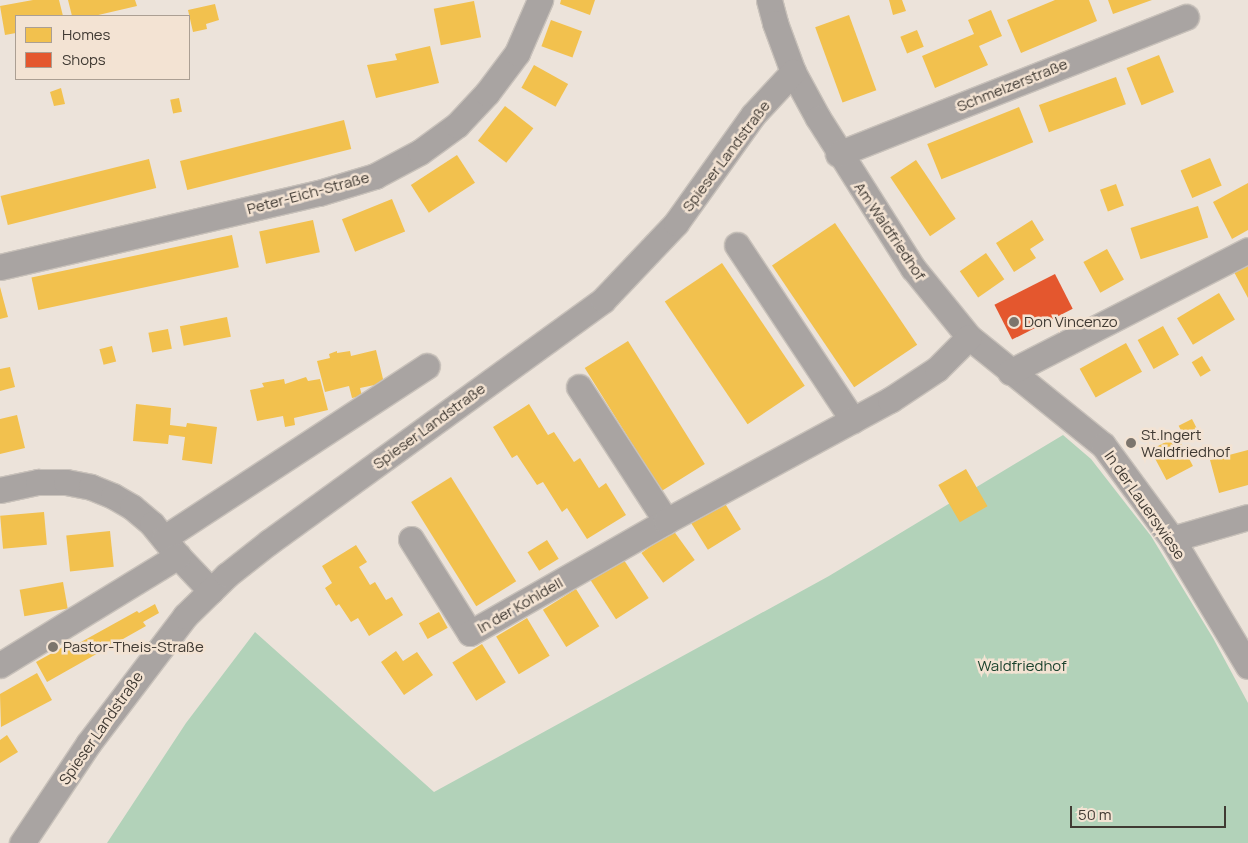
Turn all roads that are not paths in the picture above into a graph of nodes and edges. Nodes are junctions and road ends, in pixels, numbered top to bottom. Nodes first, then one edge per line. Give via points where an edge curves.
1 (540, 0) edge
2 (769, 0) edge
3 (1186, 17) dead end
4 (793, 72) junction
5 (838, 154) junction
6 (737, 245) dead end
7 (1248, 250) edge
8 (0, 267) edge
9 (970, 337) junction
10 (427, 366) dead end
11 (1010, 372) junction
12 (579, 387) dead end
13 (852, 420) junction
14 (0, 490) edge
15 (1248, 517) edge
16 (666, 521) junction
17 (411, 539) dead end
18 (1172, 539) junction
19 (171, 547) junction
20 (211, 591) junction
21 (0, 665) edge
22 (1248, 666) edge
23 (22, 843) edge

1 - 8 street, Peter-Eich-Straße via 517,52 488,93 457,125 420,152 375,176 319,193
2 - 4 street
3 - 5 street, Schmelzerstraße
4 - 5 street, Am Waldfriedhof
4 - 20 street, Spieser Landstraße via 753,115 676,223 603,300 269,542 227,574
5 - 9 street, Am Waldfriedhof via 913,268
6 - 13 street
7 - 11 street
9 - 11 street, Am Waldfriedhof
9 - 13 street, In der Kohldell via 937,369
10 - 19 street
11 - 18 street, In der Lauerswiese via 1103,445
12 - 16 street
13 - 16 street, In der Kohldell
14 - 19 street via 38,482 66,482 91,487 132,507
15 - 18 street
16 - 17 street, In der Kohldell via 470,633
18 - 22 street, In der Lauerswiese
19 - 20 street
19 - 21 street
20 - 23 street, Spieser Landstraße via 185,616 145,666

